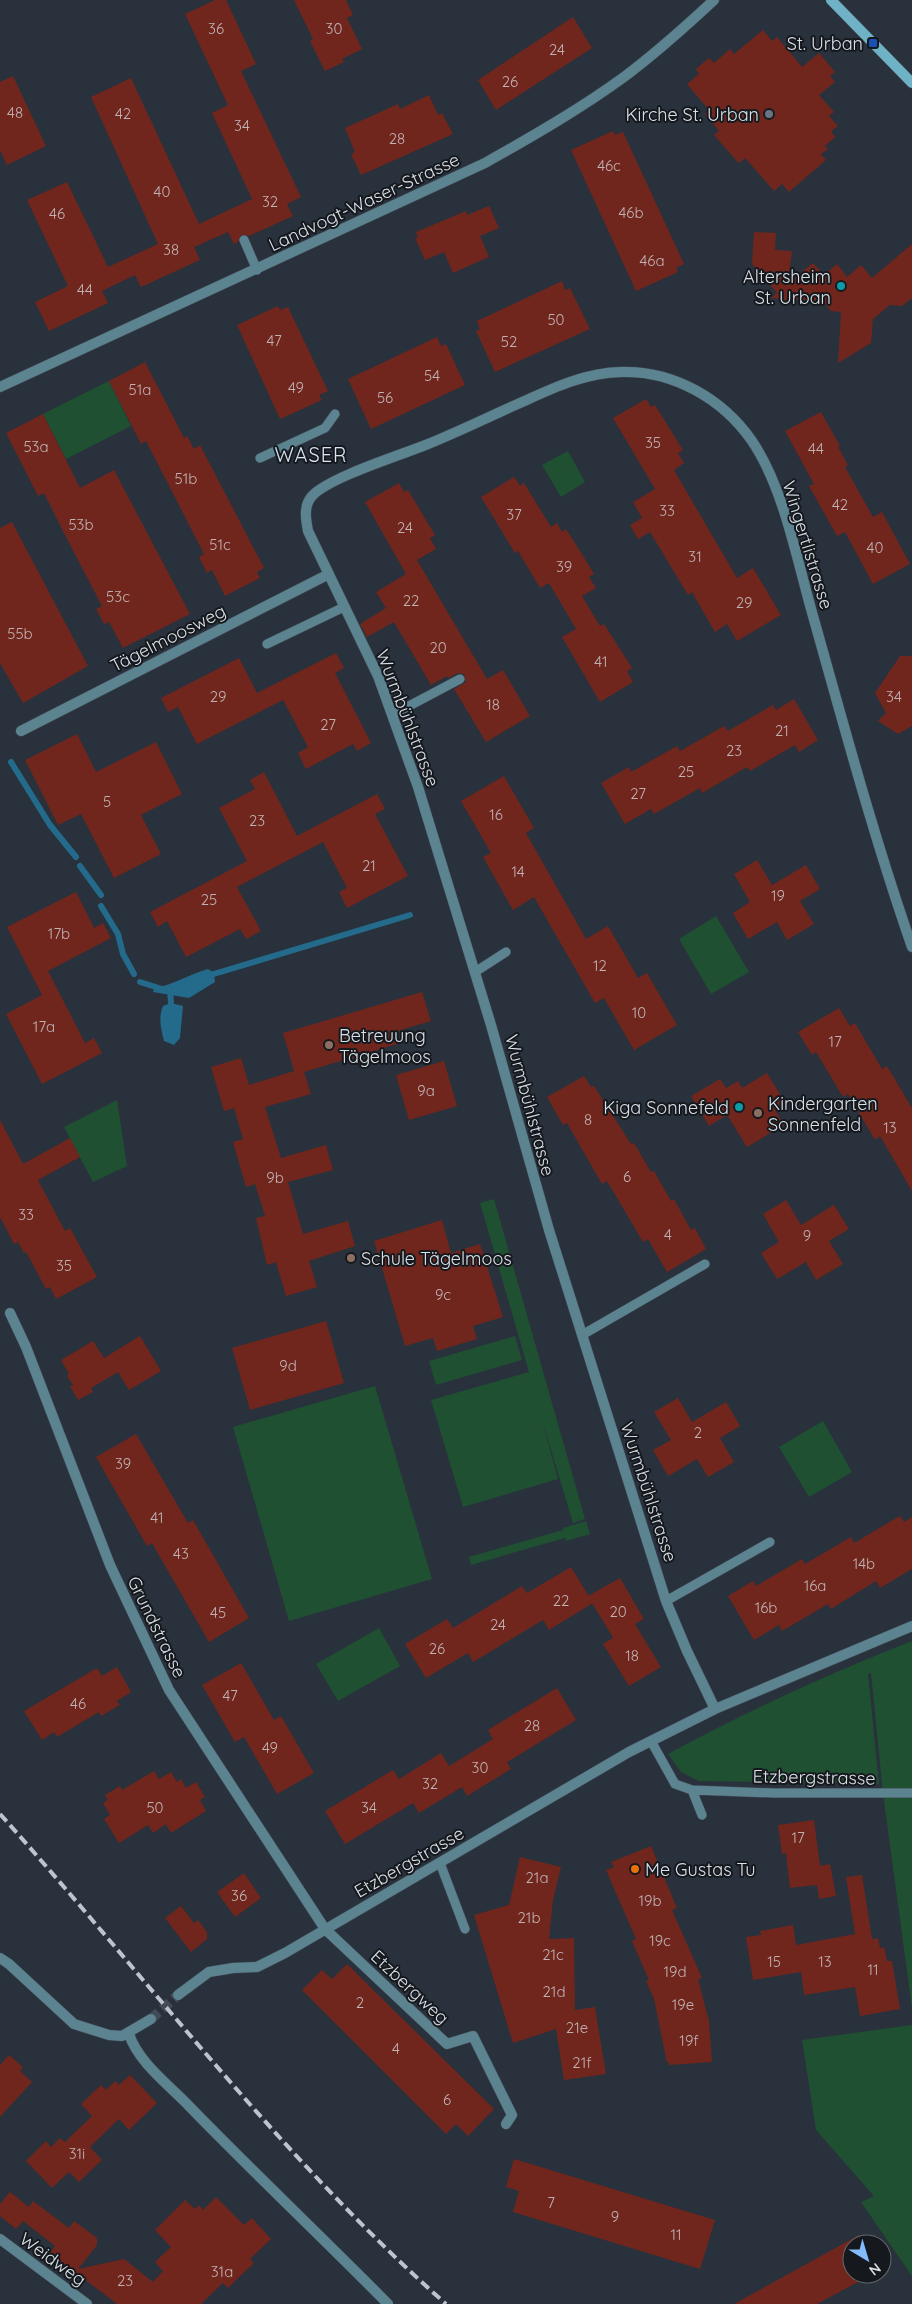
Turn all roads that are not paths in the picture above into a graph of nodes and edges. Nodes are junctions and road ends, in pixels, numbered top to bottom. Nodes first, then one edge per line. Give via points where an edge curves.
1 (714, 0) edge
2 (831, 0) edge
3 (912, 83) edge
4 (244, 240) dead end
5 (258, 270) junction
6 (0, 388) edge
7 (335, 414) dead end
8 (260, 458) dead end
9 (305, 514) joint
10 (329, 574) junction
11 (344, 606) junction
12 (267, 644) dead end
13 (460, 678) dead end
14 (392, 715) junction
15 (21, 731) dead end
16 (912, 947) edge
17 (506, 952) dead end
18 (474, 972) junction
19 (704, 1264) dead end
20 (10, 1313) dead end
21 (582, 1335) junction
22 (770, 1542) dead end
23 (666, 1601) junction
24 (912, 1626) edge
25 (714, 1709) junction
26 (651, 1741) junction
27 (692, 1790) junction
28 (912, 1793) edge
29 (702, 1815) dead end
30 (440, 1863) junction
31 (325, 1929) junction
32 (465, 1929) dead end
33 (0, 1958) edge
34 (178, 1995) tunnel mouth
35 (152, 2019) tunnel mouth
36 (129, 2034) junction
37 (506, 2124) dead end
38 (0, 2239) edge
39 (87, 2304) edge
40 (388, 2304) edge

1 - 5 street, Landvogt-Waser-Strasse via 650,57 555,123 485,164
2 - 3 main road
4 - 5 lane
5 - 6 street, Landvogt-Waser-Strasse
7 - 8 lane via 325,428
9 - 10 street, Wurmbühlstrasse via 308,531
9 - 16 street, Wingertlistrasse via 310,497 328,484 436,441 570,380 623,371 648,374 680,382 717,404 736,420 753,443 781,501 862,788
10 - 11 street, Wurmbühlstrasse
10 - 15 street, Tägelmoosweg
11 - 12 lane
11 - 14 street, Wurmbühlstrasse via 378,676
13 - 14 lane
14 - 18 street, Wurmbühlstrasse via 418,787
17 - 18 lane
18 - 21 street, Wurmbühlstrasse
19 - 21 lane
20 - 31 street, Grundstrasse via 110,1565 169,1690
21 - 23 street, Wurmbühlstrasse
22 - 23 lane
23 - 25 street, Wurmbühlstrasse
24 - 25 street, Etzbergstrasse
25 - 26 street, Etzbergstrasse
26 - 27 lane, Etzbergstrasse via 675,1784
26 - 30 street, Etzbergstrasse
27 - 28 lane, Etzbergstrasse
27 - 29 lane
30 - 31 street, Etzbergstrasse
30 - 32 lane
31 - 34 street, Etzbergstrasse via 257,1968 209,1972
31 - 37 street, Etzbergweg via 447,2044 473,2036 512,2115
33 - 36 street via 74,2024 109,2035
35 - 36 street
36 - 40 street via 132,2044 146,2061 236,2155
38 - 39 street, Weidweg

